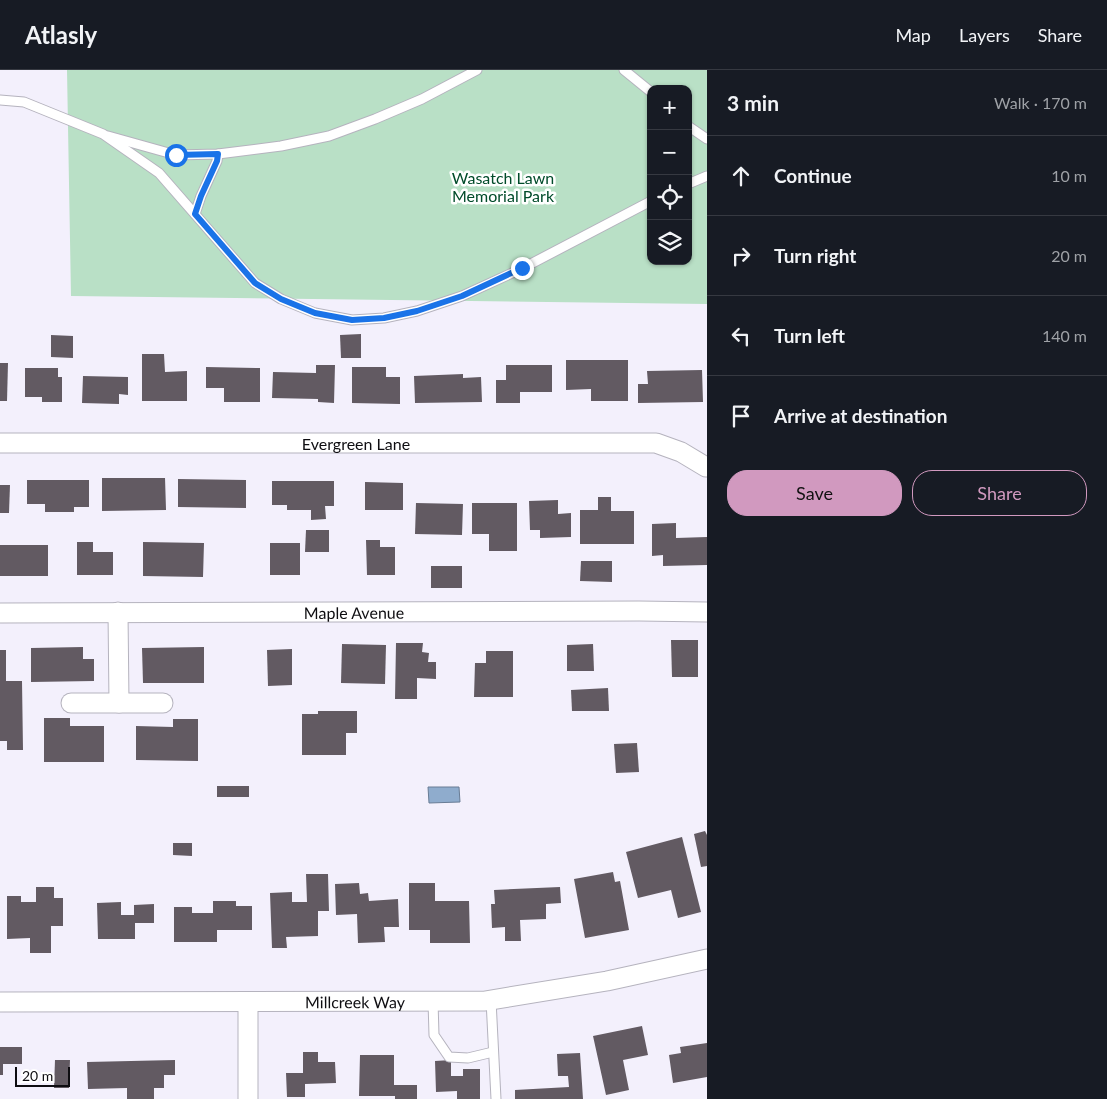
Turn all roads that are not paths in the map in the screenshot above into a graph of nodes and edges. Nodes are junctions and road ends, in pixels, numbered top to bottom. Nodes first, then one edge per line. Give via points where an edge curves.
1 (477, 70) edge
2 (624, 70) edge
3 (647, 89) edge
4 (0, 100) edge
5 (692, 129) edge
6 (103, 134) junction
7 (707, 139) edge
8 (218, 154) junction
9 (707, 176) edge
10 (692, 182) edge
11 (647, 203) edge
12 (195, 214) junction
13 (0, 443) edge
14 (706, 467) edge
15 (118, 612) junction
16 (707, 612) edge
17 (0, 613) edge
18 (71, 702) dead end
19 (119, 702) junction
20 (163, 702) dead end
21 (707, 959) edge
22 (491, 1000) junction
23 (433, 1001) junction
24 (0, 1002) edge
25 (248, 1002) junction
26 (494, 1052) junction
27 (248, 1099) edge
28 (496, 1099) edge

1 - 8 lane via 422,99 329,136
2 - 3 lane
4 - 6 lane via 24,102
5 - 7 lane
6 - 8 lane via 176,155
6 - 12 lane via 159,173
8 - 12 lane
9 - 10 lane
11 - 12 lane via 462,296 417,311 352,320 315,313 281,299 255,283
13 - 14 street, Evergreen Lane via 656,443 681,452
15 - 16 street, Maple Avenue
15 - 17 street, Maple Avenue
15 - 19 street
18 - 19 street
19 - 20 street
21 - 22 street, Millcreek Way via 607,981
22 - 23 street, Millcreek Way
22 - 26 lane
23 - 25 street, Millcreek Way
23 - 26 lane via 434,1035 449,1057 468,1058
24 - 25 street, Millcreek Way
25 - 27 street
26 - 28 lane

